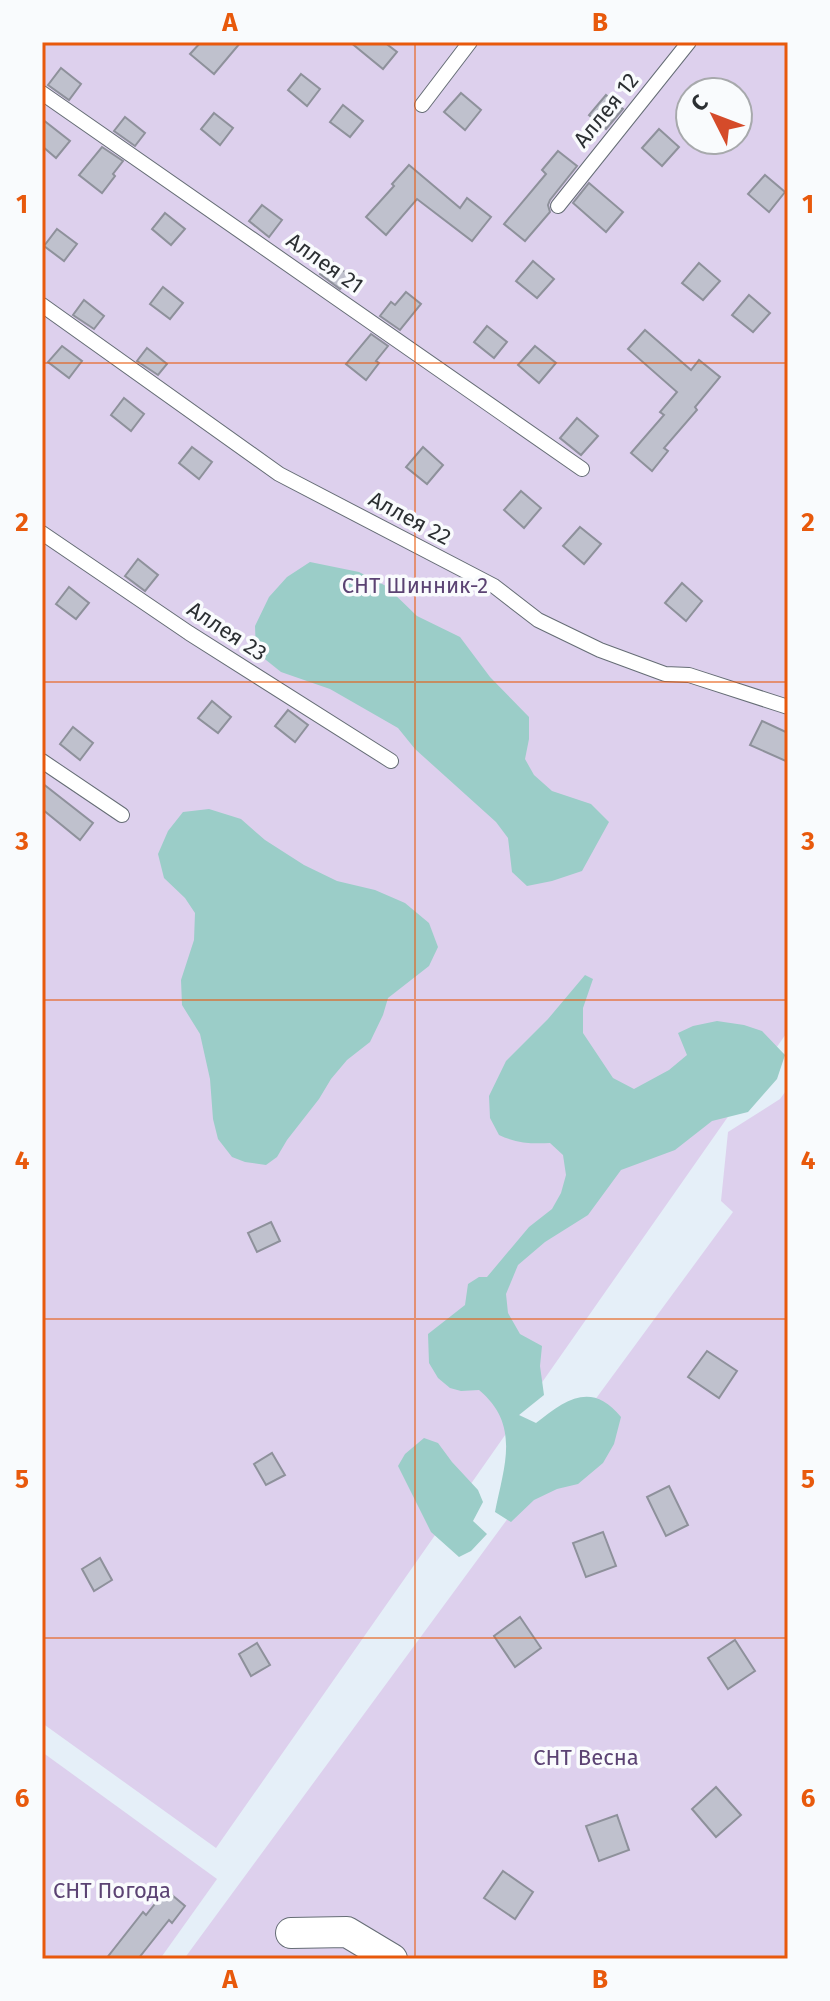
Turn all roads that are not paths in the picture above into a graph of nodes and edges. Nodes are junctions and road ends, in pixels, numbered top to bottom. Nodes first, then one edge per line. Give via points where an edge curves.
1 (470, 42) edge
2 (689, 42) edge
3 (42, 93) edge
4 (422, 105) dead end
5 (558, 206) dead end
6 (42, 305) edge
7 (582, 469) dead end
8 (42, 533) edge
9 (788, 707) edge
10 (42, 761) edge
11 (391, 761) dead end
12 (122, 815) dead end
13 (291, 1933) dead end
14 (392, 1959) edge

1 - 4 lane
2 - 5 lane, Аллея 12
3 - 7 lane, Аллея 21
6 - 9 lane, Аллея 22 via 279,474 494,586 538,620 665,674 689,675
8 - 11 lane, Аллея 23
10 - 12 lane
13 - 14 street via 347,1932

